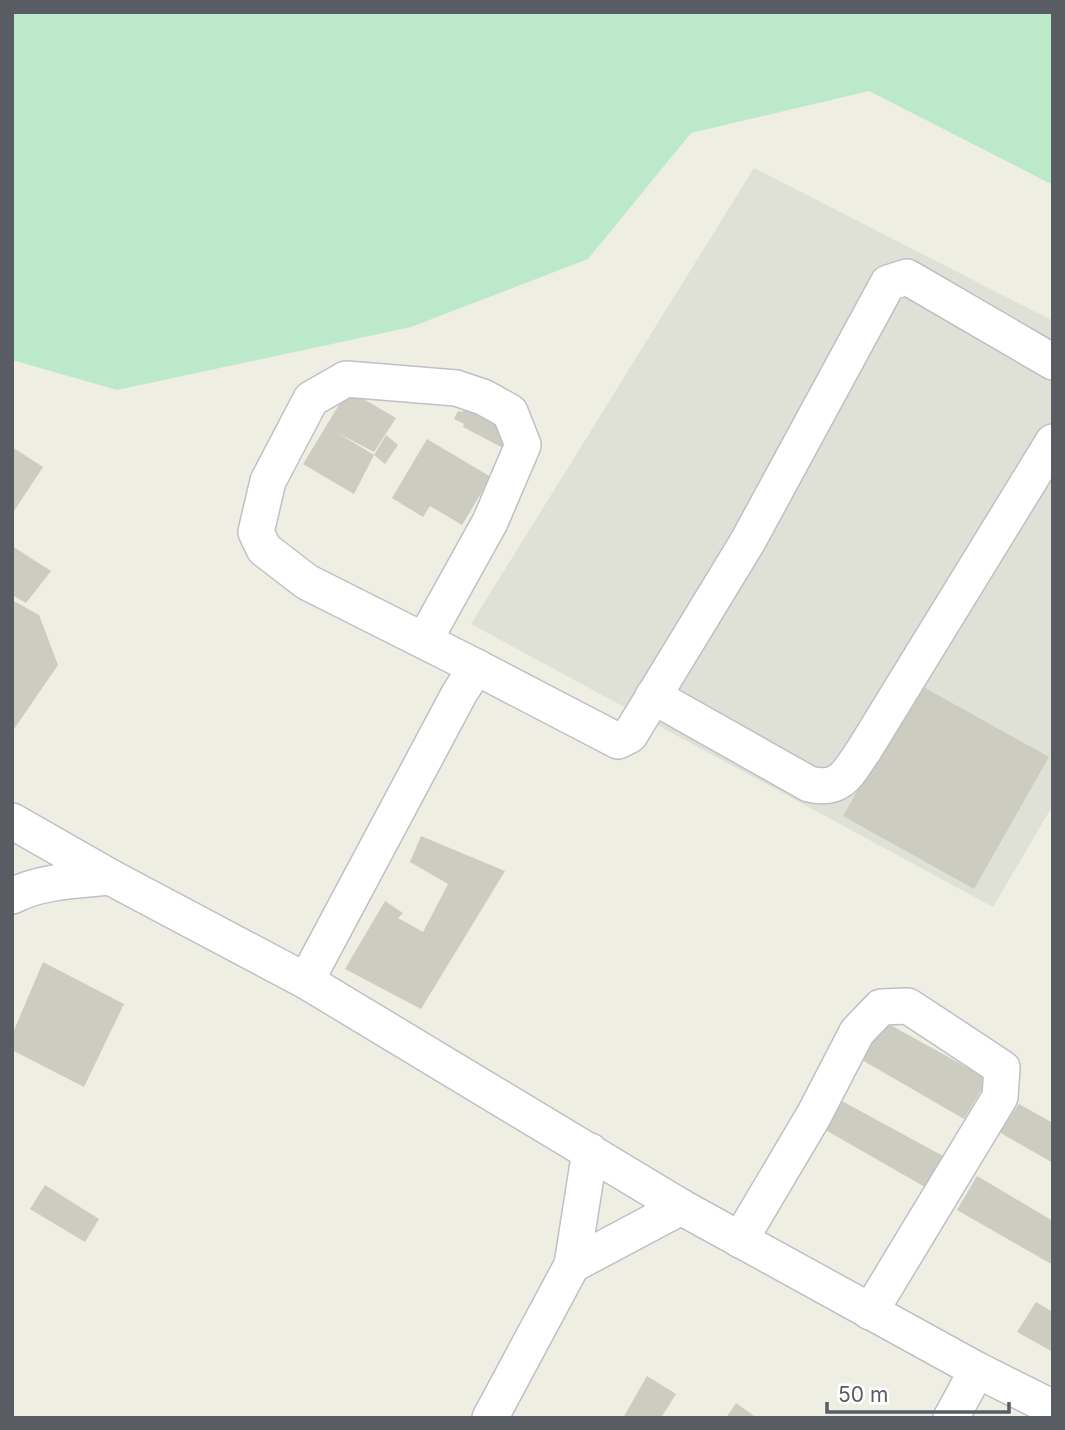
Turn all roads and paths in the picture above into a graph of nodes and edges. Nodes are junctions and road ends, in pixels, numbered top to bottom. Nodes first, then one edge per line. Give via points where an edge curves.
1 (1053, 362) edge
2 (1053, 442) edge
3 (424, 641) junction
4 (476, 667) junction
5 (653, 696) junction
6 (12, 821) edge
7 (110, 877) junction
8 (12, 896) edge
9 (306, 981) junction
10 (590, 1152) junction
11 (681, 1207) junction
12 (740, 1241) junction
13 (572, 1265) junction
14 (870, 1312) junction
15 (977, 1370) junction
16 (1053, 1408) edge
17 (489, 1418) edge
18 (951, 1418) edge

1 - 5 street via 908,277 888,283 748,541
2 - 5 street via 843,779 825,788 809,784
3 - 3 street via 307,582 264,549 256,532 268,481 311,399 346,379 456,387 510,412 523,444 490,522
3 - 4 street
4 - 5 street via 618,741 630,735
4 - 9 street
6 - 7 street
7 - 8 street via 48,885
7 - 9 street
9 - 10 street
10 - 11 street
10 - 13 street
11 - 12 street
11 - 13 street
12 - 14 street
12 - 14 street via 814,1115 856,1032 881,1007 908,1006 1002,1068 1000,1097
13 - 17 street
14 - 15 street
15 - 16 street
15 - 18 street

